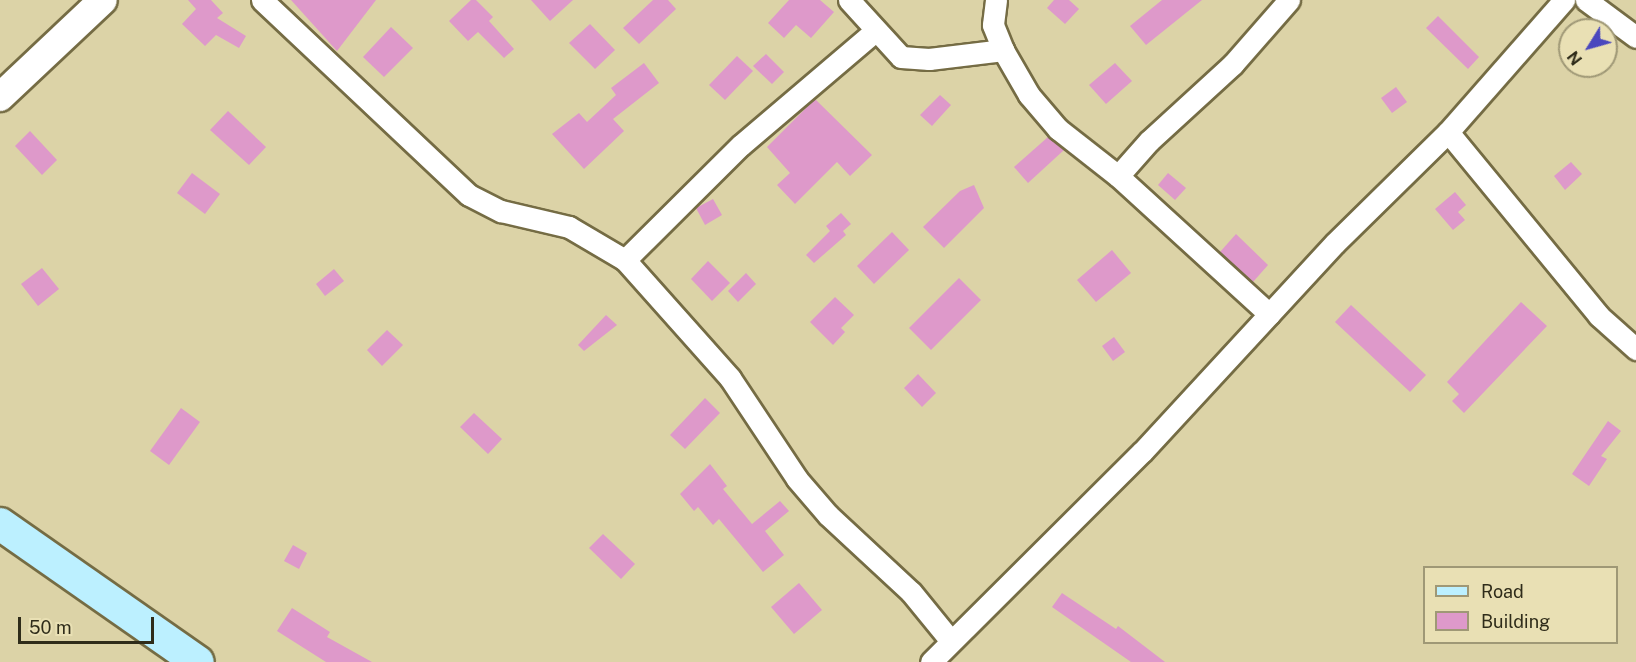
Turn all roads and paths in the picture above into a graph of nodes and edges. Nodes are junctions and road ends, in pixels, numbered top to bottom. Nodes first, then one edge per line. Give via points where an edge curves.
1 (103, 0) edge
2 (262, 0) edge
3 (849, 0) edge
4 (996, 0) edge
5 (1289, 0) edge
6 (1564, 0) edge
7 (1586, 0) edge
8 (875, 31) junction
9 (1636, 38) edge
10 (1003, 50) junction
11 (0, 97) edge
12 (1448, 132) junction
13 (1118, 176) junction
14 (625, 260) junction
15 (1269, 314) junction
16 (1636, 349) edge
17 (0, 524) edge
18 (951, 641) junction
19 (198, 662) edge
20 (931, 662) edge

1 - 11 main road
2 - 14 street via 469,195 501,212 569,227
3 - 8 street
4 - 10 street via 993,26
5 - 13 street via 1233,64 1149,141
6 - 12 street
7 - 9 street
8 - 10 street via 901,57 911,60
8 - 14 street via 741,145
10 - 13 street via 1029,95 1058,129
12 - 15 street
12 - 16 street via 1599,316
13 - 15 street
14 - 18 street via 730,378 804,488 911,592
15 - 18 street via 1142,452
17 - 19 main road
18 - 20 street

